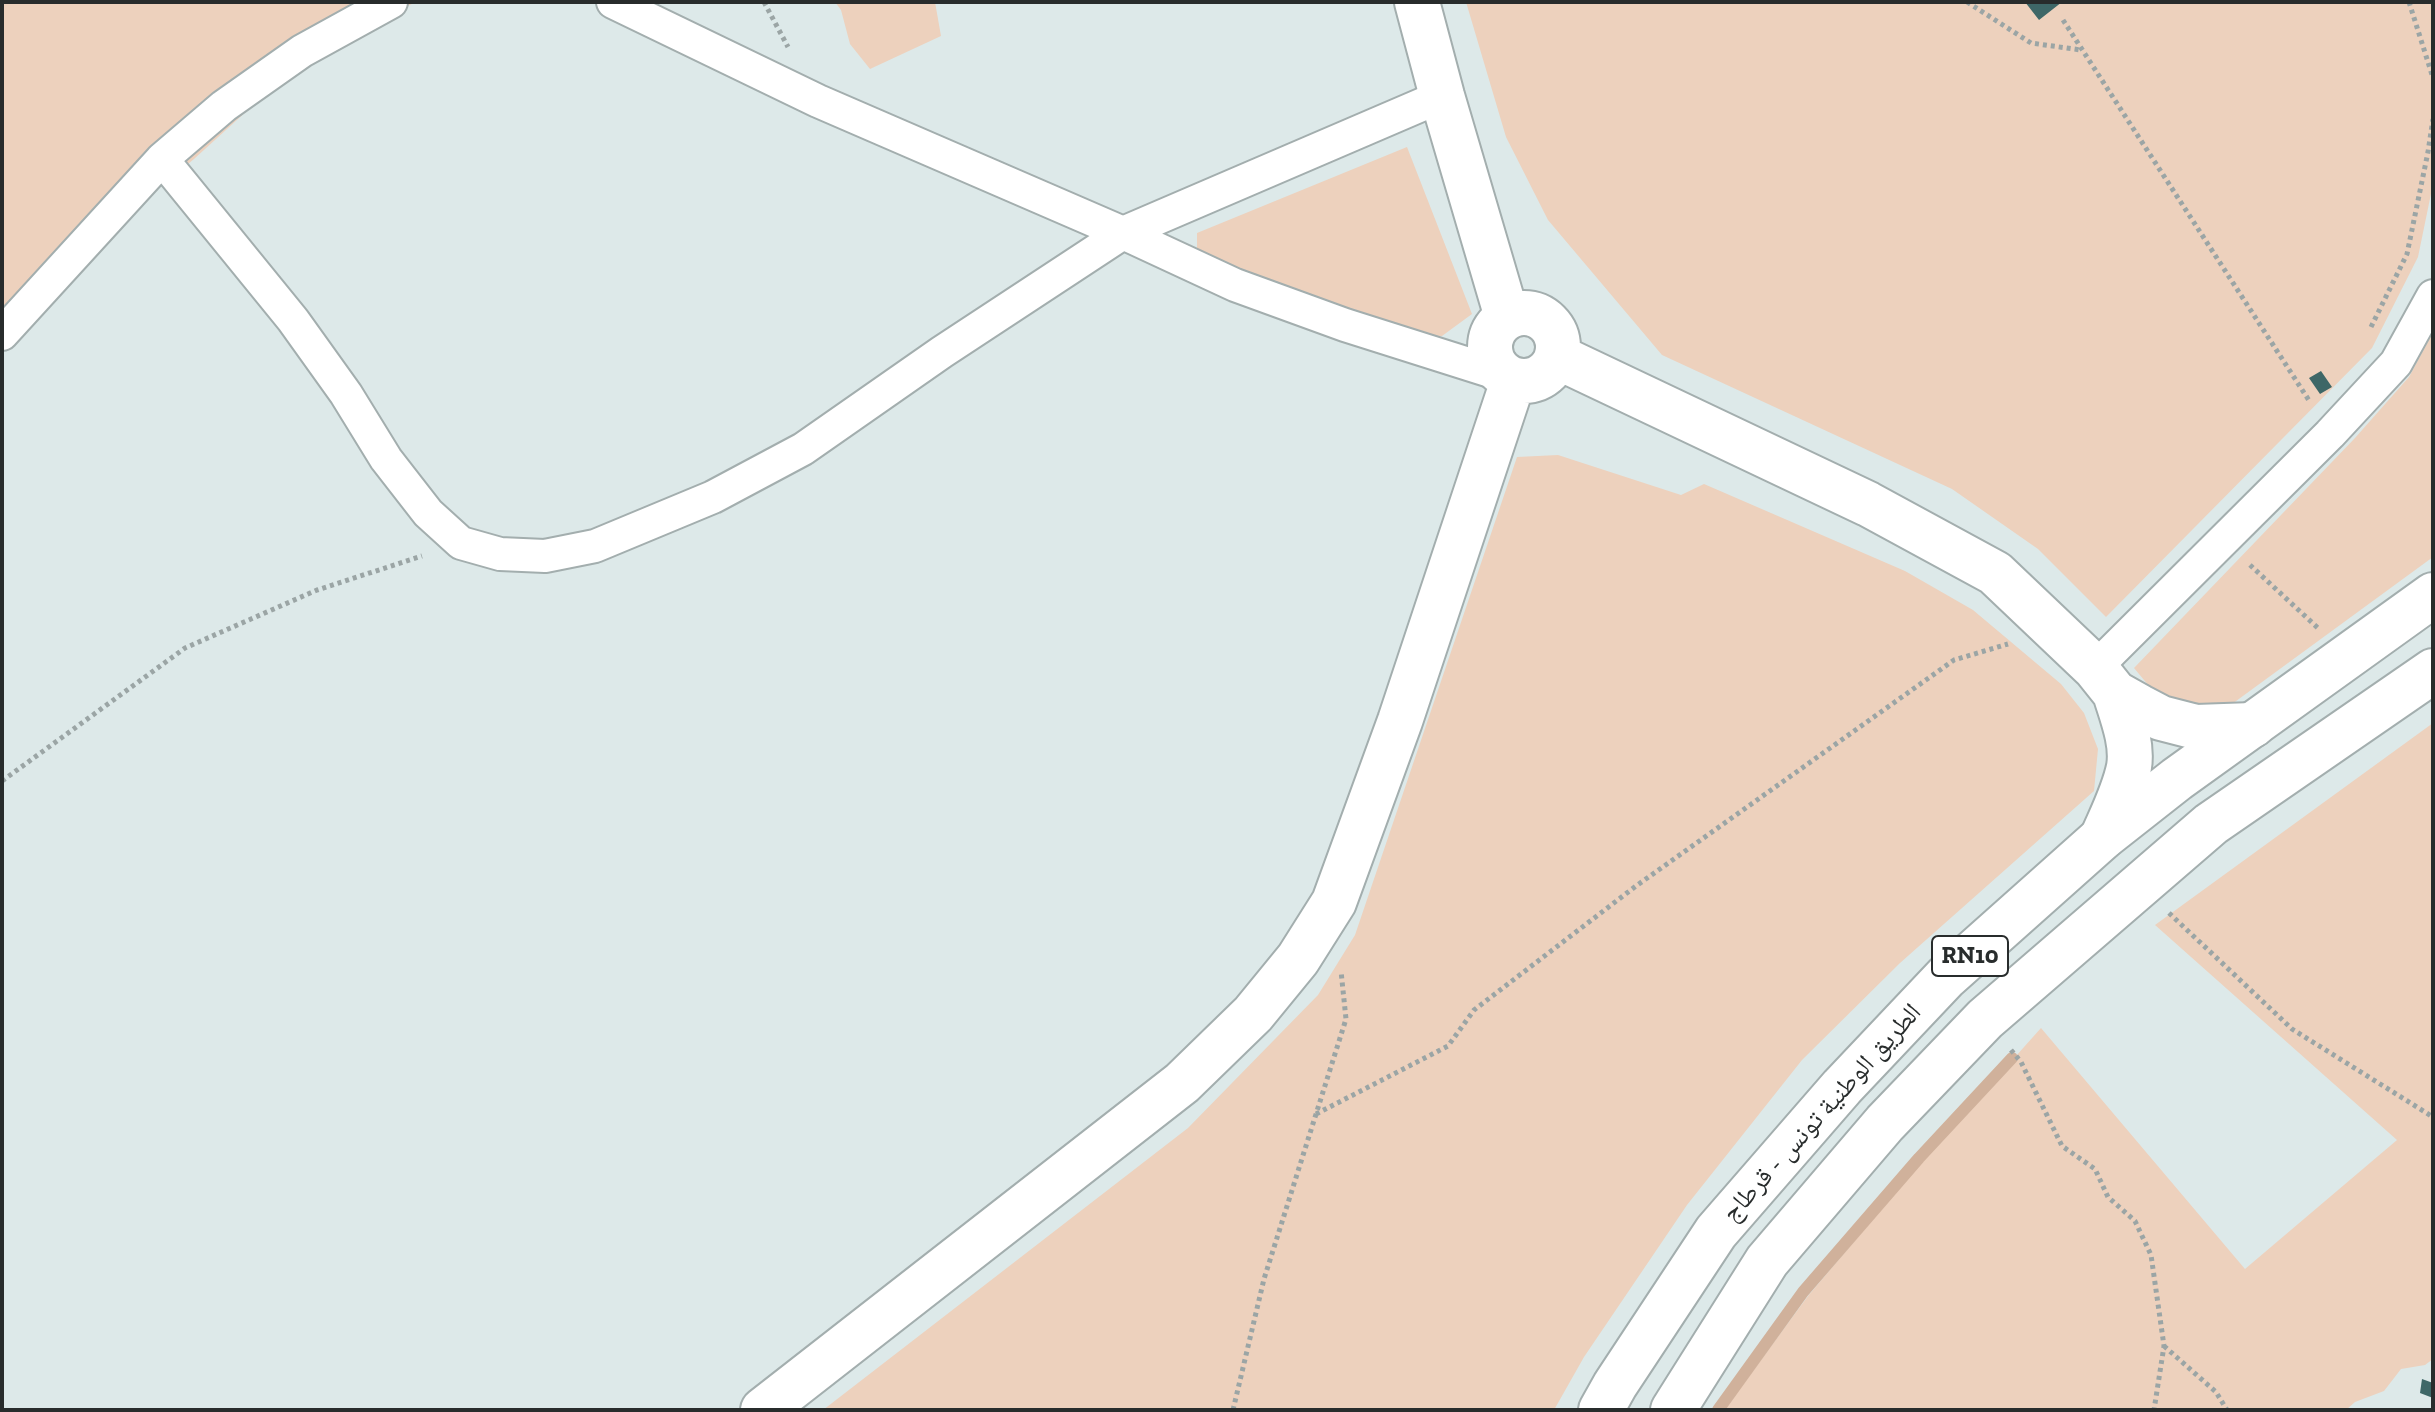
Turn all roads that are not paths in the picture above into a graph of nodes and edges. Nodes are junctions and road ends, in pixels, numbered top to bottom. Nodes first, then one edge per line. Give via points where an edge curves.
1 (391, 2) edge
2 (613, 2) edge
3 (1417, 2) edge
4 (1442, 96) junction
5 (162, 159) junction
6 (1123, 233) junction
7 (2433, 296) edge
8 (1507, 317) junction
9 (2, 334) edge
10 (1558, 357) junction
11 (1508, 378) junction
12 (2433, 595) edge
13 (2433, 671) edge
14 (2105, 681) junction
15 (2414, 699) edge
16 (2253, 725) junction
17 (2102, 838) junction
18 (763, 1410) edge
19 (1601, 1410) edge
20 (1673, 1410) edge

1 - 5 street via 302,51 224,106
2 - 6 street via 818,101
3 - 4 main road
4 - 6 street
4 - 8 main road
5 - 6 street via 293,320 428,513 461,543 500,554 545,556 595,546 713,497 803,449
5 - 9 street
6 - 11 street via 1235,285
7 - 14 street via 2396,363 2223,540
8 - 10 main road via 1532,313 1548,322 1559,345
8 - 11 main road via 1490,338 1489,350 1495,366
10 - 11 main road via 1541,377 1525,382
10 - 14 main road via 1880,511 1995,573
11 - 18 main road via 1400,721 1334,902 1298,959 1253,1014 1182,1083
12 - 16 main road, الطريق الوطنية تونس - قرطاج / RN10
13 - 15 main road, الطريق الوطنية تونس - قرطاج / RN10
14 - 16 main road via 2161,718 2196,727
14 - 17 main road via 2126,728 2129,765
15 - 20 main road, الطريق الوطنية تونس - قرطاج / RN10 via 2211,824 1985,1019 1885,1123 1767,1261
16 - 17 main road, الطريق الوطنية تونس - قرطاج / RN10
17 - 19 main road, الطريق الوطنية تونس - قرطاج / RN10 via 1946,977 1842,1087 1716,1232

